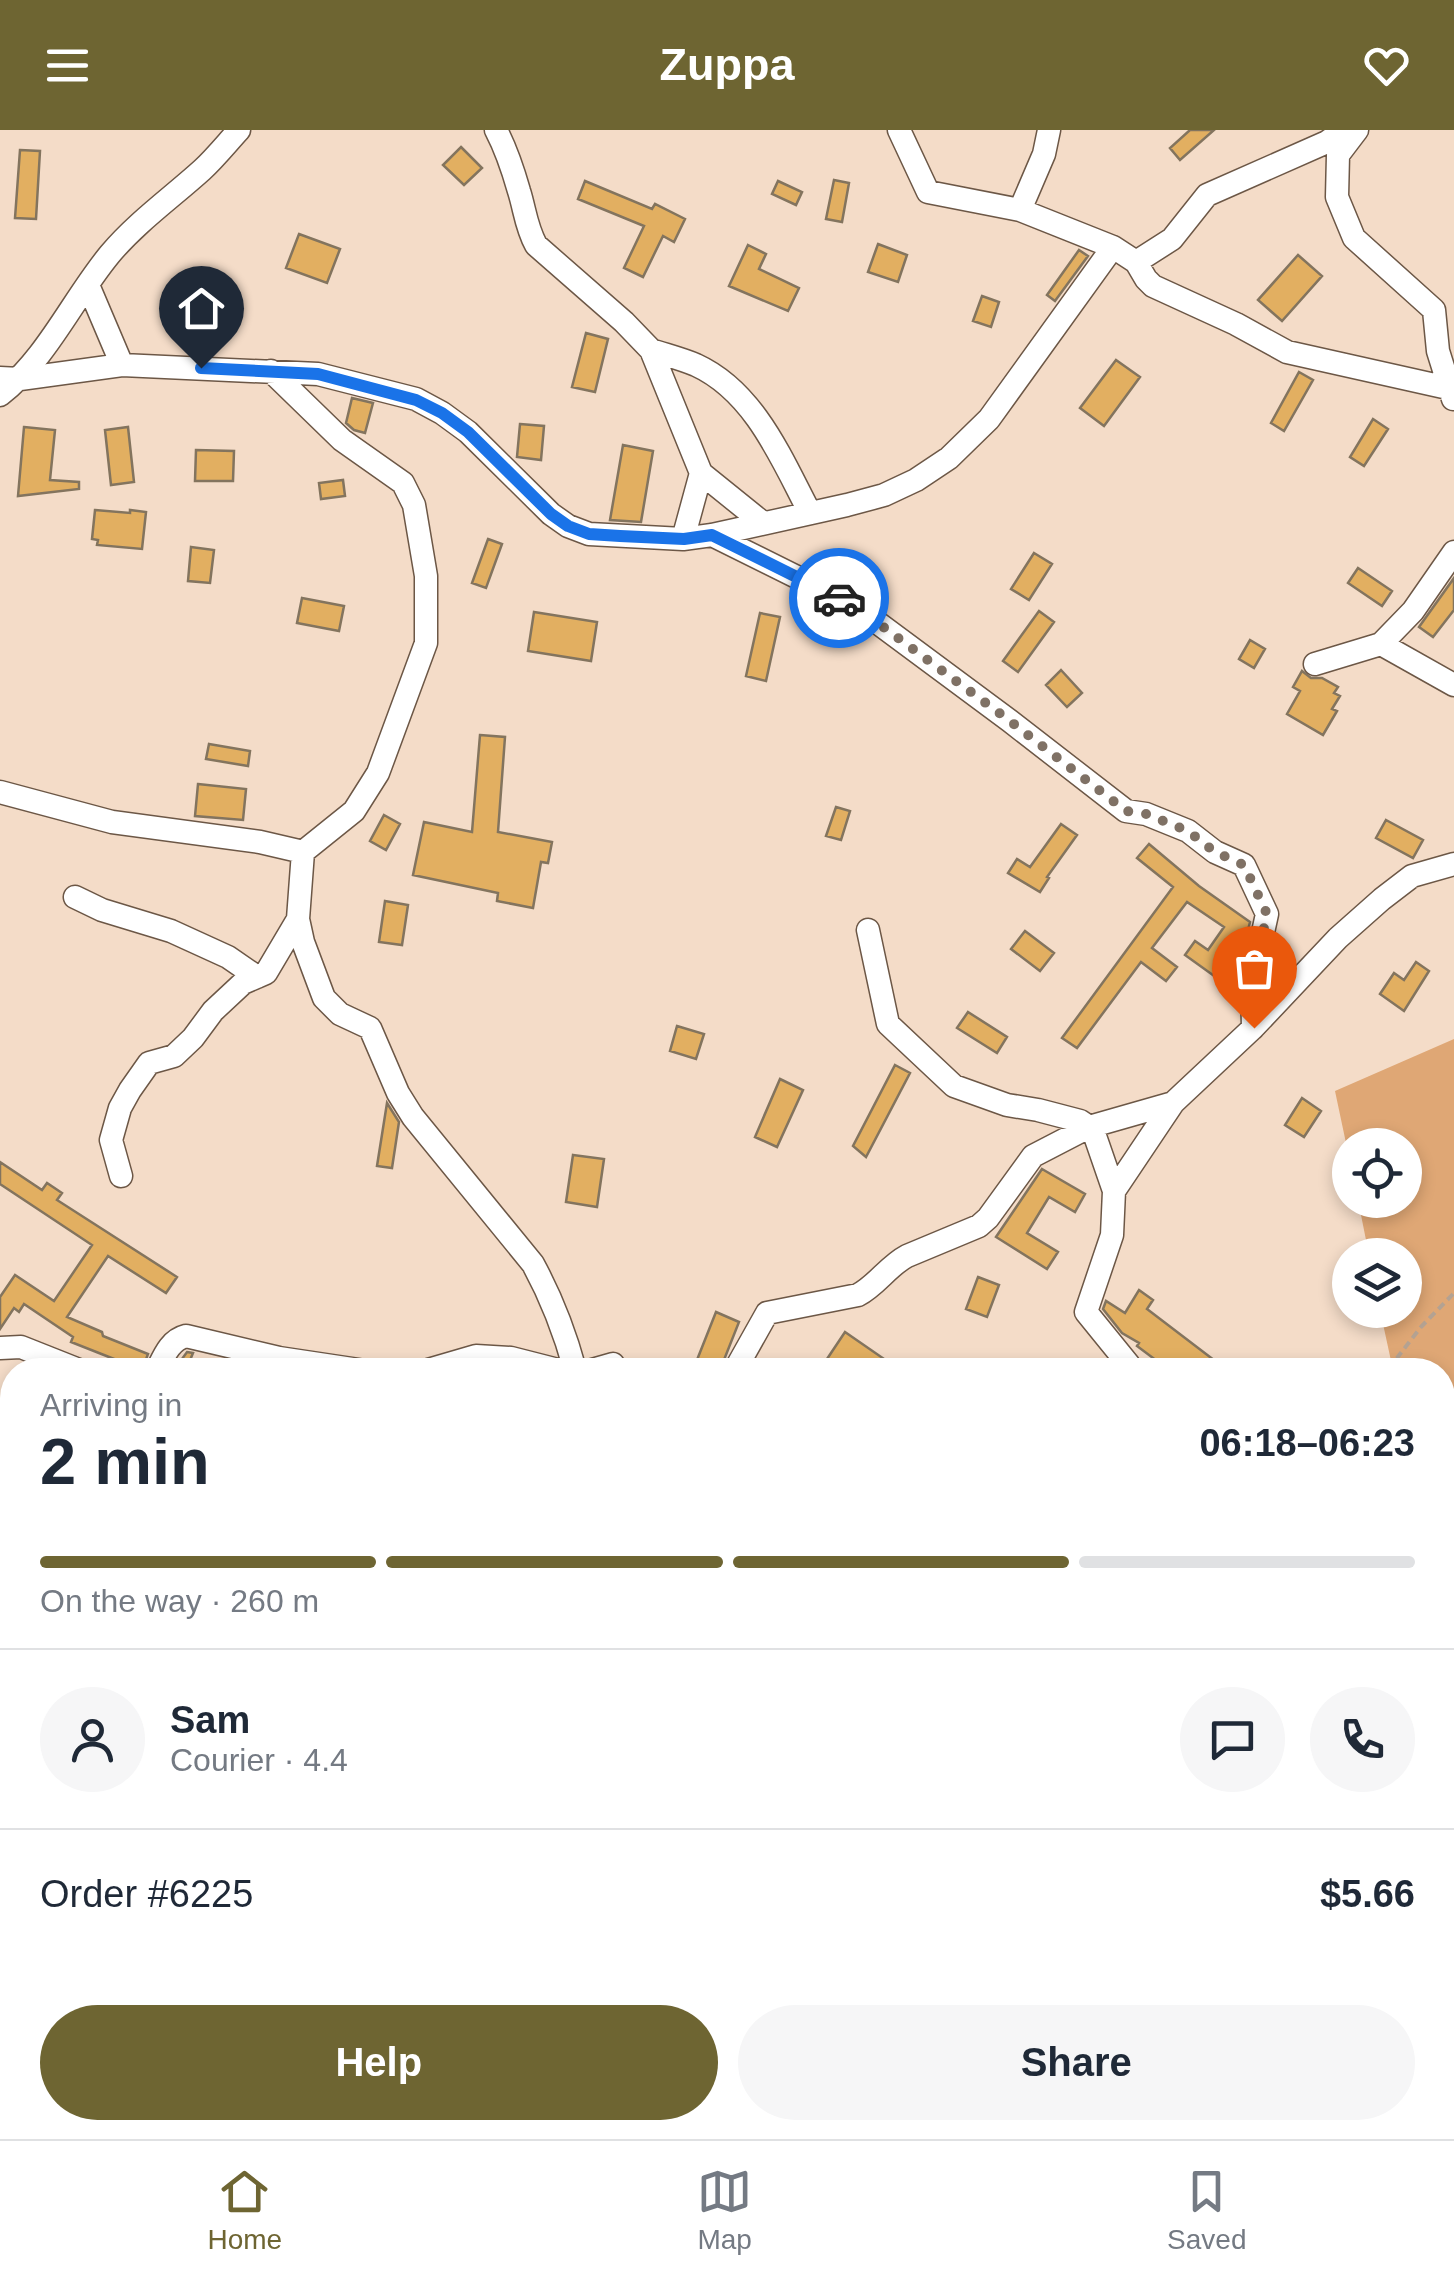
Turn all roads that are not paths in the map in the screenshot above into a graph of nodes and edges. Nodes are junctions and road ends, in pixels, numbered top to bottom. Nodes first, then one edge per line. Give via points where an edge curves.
1 (238, 130) edge
2 (496, 130) edge
3 (900, 130) edge
4 (1049, 130) edge
5 (1344, 130) edge
6 (1358, 130) edge
7 (1020, 210) junction
8 (1114, 247) junction
9 (1136, 262) junction
10 (88, 285) junction
11 (651, 350) junction
12 (122, 365) junction
13 (271, 371) junction
14 (10, 379) edge
15 (0, 394) edge
16 (1451, 395) edge
17 (701, 473) junction
18 (810, 514) junction
19 (763, 523) junction
20 (712, 535) junction
21 (684, 539) junction
22 (1454, 552) edge
23 (1381, 644) junction
24 (1316, 664) dead end
25 (1454, 685) edge
26 (0, 792) edge
27 (304, 852) junction
28 (1454, 864) edge
29 (75, 896) dead end
30 (298, 919) junction
31 (868, 930) dead end
32 (258, 977) junction
33 (1254, 1028) junction
34 (1173, 1104) junction
35 (1090, 1127) junction
36 (121, 1176) dead end
37 (1114, 1191) junction
38 (0, 1348) edge
39 (47, 1358) edge
40 (163, 1358) edge
41 (279, 1358) edge
42 (469, 1358) edge
43 (511, 1358) edge
44 (572, 1358) edge
45 (743, 1358) edge
46 (1123, 1358) edge

1 - 10 street via 141,222
2 - 11 street via 536,245
3 - 7 street via 928,192
4 - 7 street
5 - 9 street via 1207,195 1172,240
6 - 16 street via 1338,155 1336,197 1354,238 1434,310
7 - 8 street
8 - 9 street
8 - 18 street via 970,440 884,495
9 - 16 street via 1153,286 1287,352
10 - 12 street
10 - 14 street via 59,330
11 - 17 street
11 - 18 street via 696,365 753,413
12 - 13 street
12 - 14 street
13 - 21 street via 318,374 442,413 568,526 589,534
13 - 27 street via 342,440 402,483 414,505 426,576 426,643 378,774 354,810
14 - 15 street
17 - 19 street
17 - 21 street
18 - 19 street
19 - 20 street
20 - 21 street
20 - 33 street via 855,606 1126,811 1188,831 1244,865 1267,914 1252,983
22 - 23 street
23 - 24 street
23 - 25 street
26 - 27 street via 112,822
27 - 30 street
28 - 33 street via 1412,876 1382,899
29 - 32 street via 171,931
30 - 32 street
30 - 44 street via 324,998 370,1028 413,1117 533,1264
31 - 35 street via 888,1024 954,1086
32 - 36 street via 233,992 174,1056 149,1063 130,1090 110,1140
33 - 34 street
34 - 35 street
34 - 37 street
35 - 37 street
35 - 45 street via 1033,1156 979,1226 896,1262 858,1295 767,1314
37 - 46 street via 1112,1235 1086,1312
38 - 39 street
40 - 41 street via 186,1336
42 - 43 street

